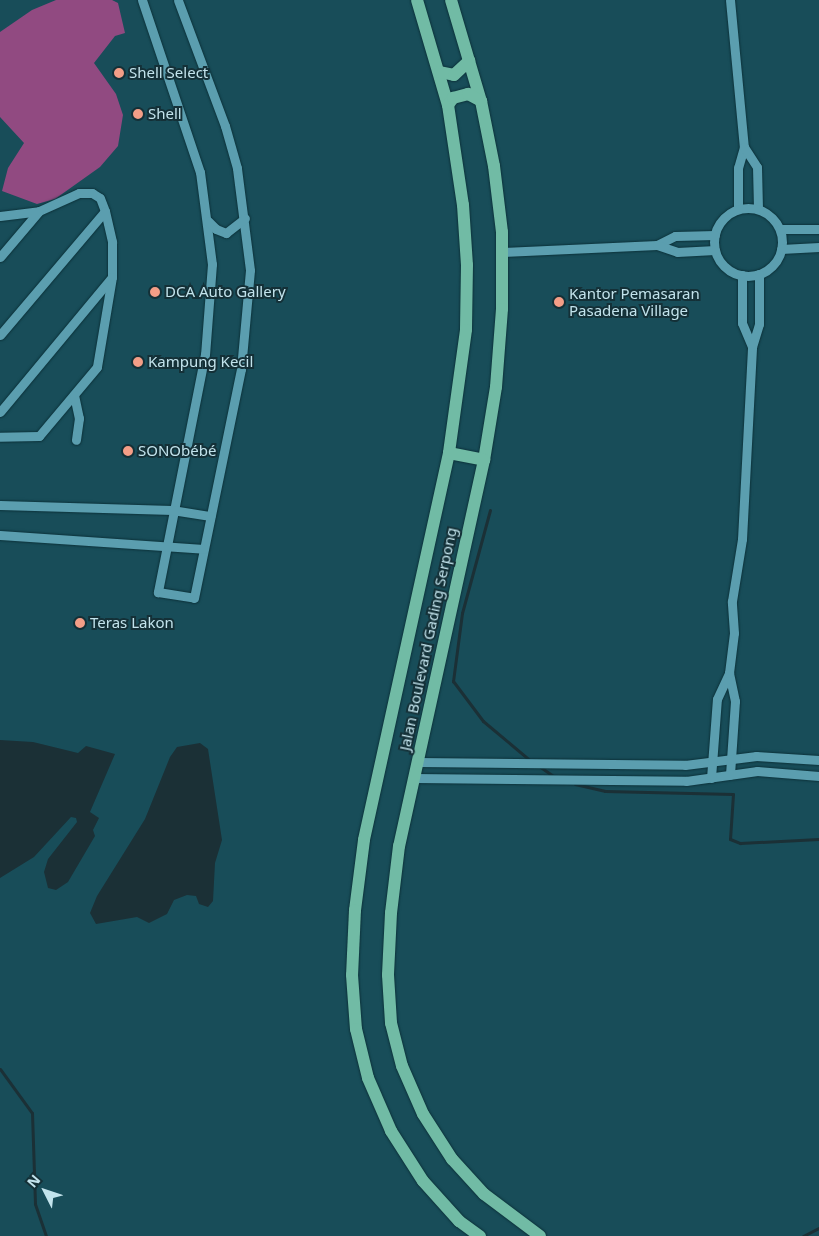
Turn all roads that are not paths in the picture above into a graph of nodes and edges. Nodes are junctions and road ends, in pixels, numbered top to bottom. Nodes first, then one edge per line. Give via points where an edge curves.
1 (142, 0) edge
2 (178, 0) edge
3 (416, 0) edge
4 (451, 0) edge
5 (730, 0) edge
6 (469, 61) junction
7 (440, 72) junction
8 (481, 101) junction
9 (448, 105) junction
10 (744, 147) junction
11 (738, 209) junction
12 (758, 209) junction
13 (38, 211) junction
14 (105, 211) junction
15 (0, 216) edge
16 (245, 218) junction
17 (208, 221) junction
18 (780, 229) junction
19 (819, 229) edge
20 (715, 234) junction
21 (657, 245) junction
22 (819, 247) edge
23 (781, 249) junction
24 (715, 250) junction
25 (503, 252) junction
26 (0, 257) edge
27 (759, 274) junction
28 (742, 275) junction
29 (112, 277) junction
30 (0, 335) edge
31 (752, 347) junction
32 (74, 394) junction
33 (0, 412) edge
34 (0, 437) edge
35 (76, 440) dead end
36 (450, 453) junction
37 (484, 460) junction
38 (0, 505) edge
39 (172, 510) junction
40 (211, 516) junction
41 (0, 535) edge
42 (168, 544) junction
43 (204, 549) junction
44 (729, 673) junction
45 (731, 759) junction
46 (819, 760) edge
47 (418, 762) junction
48 (712, 762) junction
49 (730, 775) junction
50 (819, 776) edge
51 (414, 778) junction
52 (711, 778) junction
53 (480, 1236) edge
54 (540, 1236) edge

1 - 17 street via 192,141
2 - 16 street via 225,126
3 - 7 main road, Jalan Boulevard Gading Serpong
4 - 6 main road, Jalan Boulevard Gading Serpong
5 - 10 street
6 - 7 main road via 454,75
6 - 8 main road, Jalan Boulevard Gading Serpong
7 - 9 main road, Jalan Boulevard Gading Serpong
8 - 9 main road via 468,94 453,98
8 - 25 main road, Jalan Boulevard Gading Serpong via 494,166
9 - 36 main road, Jalan Boulevard Gading Serpong via 463,205 467,264 466,330
10 - 11 street via 738,168
10 - 12 street via 756,167
11 - 12 street
11 - 20 street via 725,217
12 - 18 street via 775,221
13 - 14 street via 86,192 100,198
13 - 15 street
13 - 26 street
14 - 29 street via 112,242
14 - 30 street
16 - 17 street via 226,233
16 - 40 street via 250,270 247,322 241,369
17 - 39 street via 212,264 205,354
18 - 19 street
18 - 23 street
20 - 21 street via 675,236
20 - 24 street
21 - 24 street via 677,252
21 - 25 street
22 - 23 street
23 - 27 street via 771,267
24 - 28 street via 725,267
25 - 37 main road, Jalan Boulevard Gading Serpong via 496,387
27 - 28 street
27 - 31 street via 759,324
28 - 31 street via 742,323
29 - 32 street via 100,362
29 - 33 street
31 - 44 street via 746,476 741,510 742,539 733,593 734,633
32 - 34 street via 38,436
32 - 35 street via 79,418
36 - 37 main road
36 - 53 main road, Jalan Boulevard Gading Serpong via 364,840 355,910 352,975 356,1029 368,1078 391,1131 423,1181 460,1221
37 - 47 main road, Jalan Boulevard Gading Serpong
38 - 39 street
39 - 40 street
39 - 42 street
40 - 43 street
41 - 42 street
42 - 43 street
42 - 43 street via 158,592 194,598
44 - 45 street via 735,701
44 - 48 street via 717,699
45 - 46 street via 756,756
45 - 48 street
45 - 49 street
47 - 48 street via 685,765
47 - 51 main road, Jalan Boulevard Gading Serpong
48 - 52 street
49 - 50 street via 757,771
49 - 52 street
51 - 52 street via 686,781
51 - 54 main road, Jalan Boulevard Gading Serpong via 399,846 388,975 391,1023 402,1066 423,1114 452,1159 484,1194

